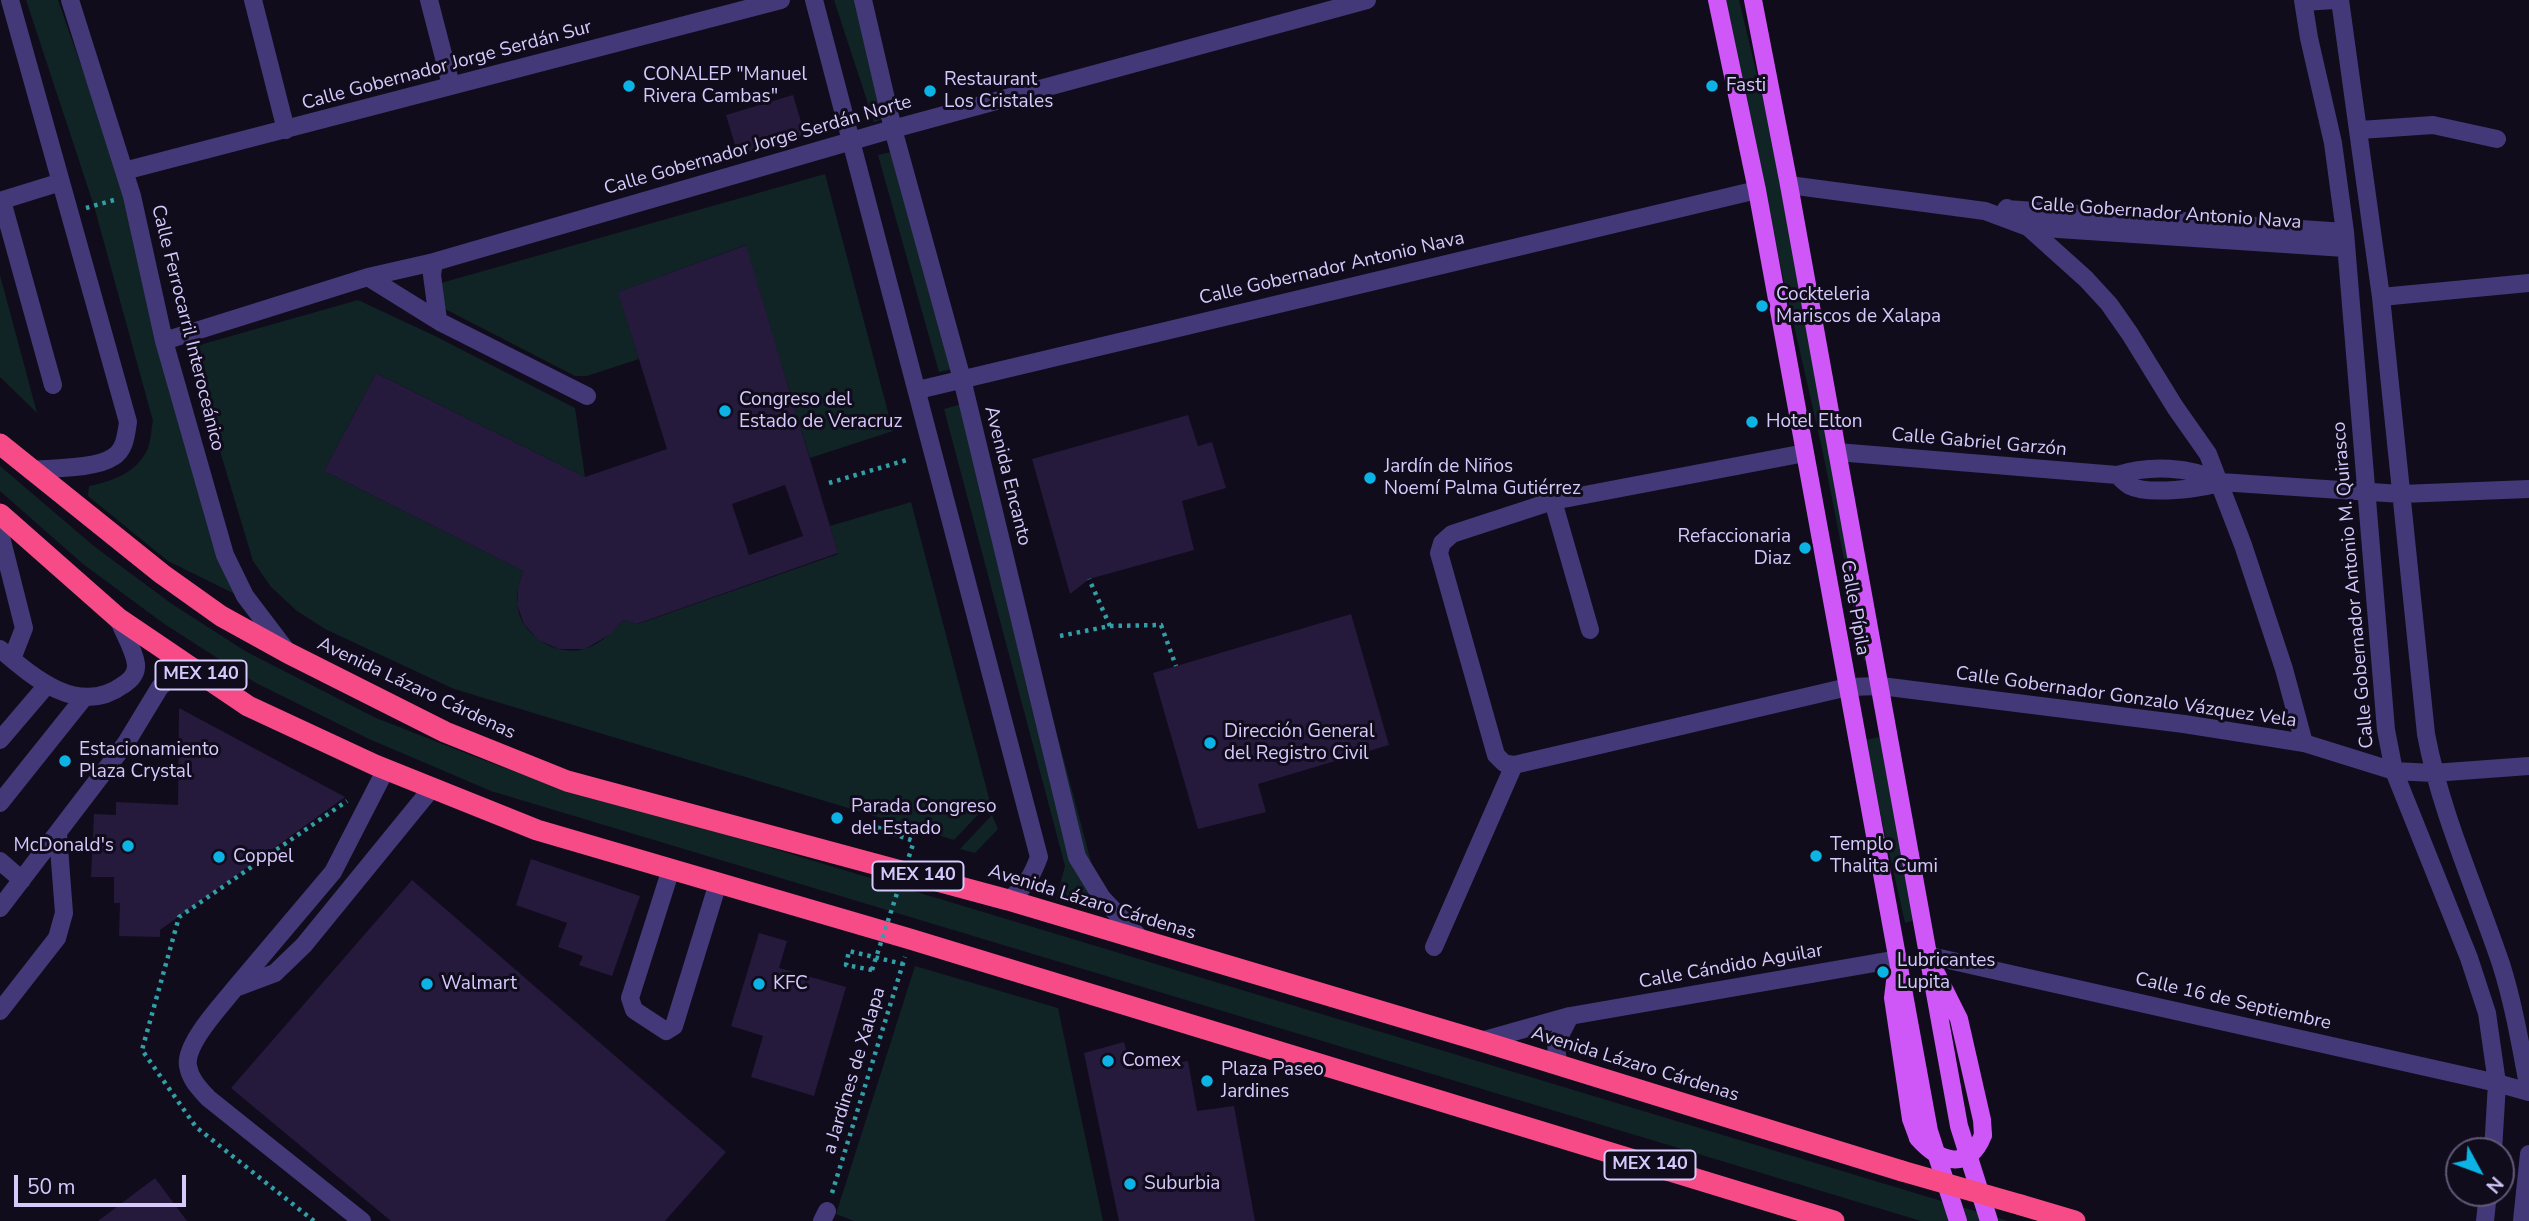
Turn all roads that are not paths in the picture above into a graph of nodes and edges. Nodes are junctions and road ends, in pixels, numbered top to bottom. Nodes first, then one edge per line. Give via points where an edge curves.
1 (10, 0) edge
2 (71, 0) edge
3 (253, 0) edge
4 (429, 0) edge
5 (781, 0) edge
6 (814, 0) edge
7 (863, 0) edge
8 (1367, 0) edge
9 (1717, 0) edge
10 (1754, 0) edge
11 (2334, 0) edge
12 (2340, 0) edge
13 (2304, 1) edge
14 (451, 85) junction
15 (893, 128) junction
16 (286, 130) junction
17 (2360, 130) junction
18 (2497, 139) dead end
19 (851, 142) junction
20 (124, 171) junction
21 (61, 183) junction
22 (1789, 185) junction
23 (1757, 190) junction
24 (1, 201) edge
25 (2007, 208) junction
26 (1985, 211) junction
27 (2028, 228) junction
28 (2345, 240) junction
29 (434, 261) junction
30 (368, 277) junction
31 (2529, 282) edge
32 (2381, 297) junction
33 (438, 320) junction
34 (164, 341) junction
35 (962, 379) junction
36 (53, 385) dead end
37 (918, 390) junction
38 (587, 396) dead end
39 (0, 444) edge
40 (1837, 452) junction
41 (1805, 453) junction
42 (30, 470) junction
43 (2220, 482) junction
44 (2529, 489) edge
45 (2365, 492) junction
46 (2401, 494) junction
47 (1553, 501) junction
48 (0, 514) edge
49 (0, 533) edge
50 (118, 618) junction
51 (1590, 630) dead end
52 (288, 653) junction
53 (6, 654) edge
54 (186, 666) junction
55 (47, 685) junction
56 (1881, 686) junction
57 (1848, 687) junction
58 (83, 699) junction
59 (0, 740) edge
60 (2304, 743) junction
61 (1514, 765) junction
62 (2529, 766) edge
63 (386, 769) junction
64 (2394, 771) junction
65 (2433, 773) junction
66 (432, 788) junction
67 (0, 803) edge
68 (58, 835) junction
69 (0, 861) edge
70 (671, 869) junction
71 (22, 880) junction
72 (718, 883) junction
73 (1008, 900) junction
74 (0, 908) edge
75 (1144, 943) junction
76 (1434, 947) dead end
77 (1926, 955) junction
78 (1898, 959) junction
79 (235, 988) junction
80 (0, 1011) edge
81 (2522, 1014) edge
82 (1570, 1016) junction
83 (1481, 1041) junction
84 (1558, 1065) junction
85 (2497, 1083) junction
86 (2529, 1091) edge
87 (2494, 1137) edge
88 (2529, 1154) edge
89 (362, 1221) edge
90 (1833, 1221) edge
91 (1958, 1221) edge
92 (1989, 1221) edge
93 (2075, 1221) edge
94 (2522, 1221) edge

1 - 21 street
2 - 20 street, Calle Ferrocarril Interoceánico
3 - 16 street
4 - 14 street
5 - 14 street, Calle Gobernador Jorge Serdán Sur
6 - 19 street
7 - 15 street, Avenida Encanto
8 - 15 street, Calle Gobernador Jorge Serdán Norte
9 - 23 main road, Calle Pípila
10 - 22 main road, Calle Pípila
11 - 13 street
12 - 17 street
13 - 28 street, Calle Gobernador Antonio M. Quirasco via 2333,144
14 - 16 street, Calle Gobernador Jorge Serdán Sur
15 - 19 street, Calle Gobernador Jorge Serdán Norte
15 - 35 street, Avenida Encanto
16 - 20 street, Calle Gobernador Jorge Serdán Sur
17 - 18 street via 2433,125
17 - 32 street
19 - 29 street, Calle Gobernador Jorge Serdán Norte
19 - 37 street
20 - 34 street, Calle Ferrocarril Interoceánico
21 - 24 street
21 - 42 street via 128,422 125,442 114,457
22 - 26 street, Calle Gobernador Antonio Nava
22 - 40 main road, Calle Pípila
23 - 35 street, Calle Gobernador Antonio Nava
23 - 41 main road, Calle Pípila
24 - 36 street
25 - 26 street, Calle Gobernador Antonio Nava
25 - 27 street
25 - 28 street, Calle Gobernador Antonio Nava
26 - 27 street, Calle Gobernador Antonio Nava
27 - 28 street, Calle Gobernador Antonio Nava
27 - 43 street via 2109,304 2208,454
28 - 45 street, Calle Gobernador Antonio M. Quirasco
29 - 30 street, Calle Gobernador Jorge Serdán Norte
29 - 33 street
30 - 33 street
30 - 34 street, Calle Gobernador Jorge Serdán Norte
31 - 32 street
32 - 46 street
33 - 38 street
34 - 52 street, Calle Ferrocarril Interoceánico via 225,555 245,596
35 - 37 street, Calle Gobernador Antonio Nava
35 - 75 street, Avenida Encanto via 1077,857 1102,898
37 - 73 street via 1039,857 1021,892
39 - 42 highway, Avenida Lázaro Cárdenas / MEX 140
40 - 43 street, Calle Gabriel Garzón via 2117,475 2172,469 2203,473
40 - 56 main road, Calle Pípila
41 - 47 street
41 - 57 main road, Calle Pípila
42 - 52 highway, Avenida Lázaro Cárdenas / MEX 140 via 221,616
43 - 45 street, Calle Gabriel Garzón
43 - 60 street via 2284,668
44 - 46 street, Calle Gabriel Garzón
45 - 46 street, Calle Gabriel Garzón
45 - 64 street, Calle Gobernador Antonio M. Quirasco via 2386,730
46 - 65 street
47 - 51 street
47 - 61 street via 1452,534 1439,554 1496,755
48 - 50 highway, MEX 140
49 - 53 street via 23,628
50 - 54 highway, MEX 140
50 - 58 street via 136,665 132,679 114,692
52 - 73 highway, Avenida Lázaro Cárdenas / MEX 140 via 445,732 568,781
53 - 55 street
54 - 63 highway, MEX 140 via 248,706
54 - 68 street via 160,687 126,743
55 - 58 street
55 - 59 street
56 - 57 street, Calle Gobernador Gonzalo Vázquez Vela
56 - 60 street, Calle Gobernador Gonzalo Vázquez Vela
56 - 77 main road, Calle Pípila
57 - 61 street, Calle Gobernador Gonzalo Vázquez Vela
57 - 78 main road, Calle Pípila
58 - 67 street
60 - 64 street, Calle Gobernador Gonzalo Vázquez Vela
61 - 76 street
62 - 65 street, Calle Gobernador Gonzalo Vázquez Vela
63 - 66 highway, MEX 140
63 - 79 street via 333,872
64 - 65 street, Calle Gobernador Gonzalo Vázquez Vela
64 - 85 street, Calle Gobernador Antonio M. Quirasco via 2487,1013
65 - 81 street
66 - 70 highway, MEX 140 via 537,830
66 - 79 street via 304,945 275,973
68 - 71 street
68 - 80 street via 64,913 57,939
69 - 71 street
70 - 72 highway, MEX 140
70 - 72 street via 630,998 634,1010 666,1031 674,1026
71 - 74 street
72 - 90 highway, MEX 140
73 - 75 highway, Avenida Lázaro Cárdenas / MEX 140
75 - 83 highway, Avenida Lázaro Cárdenas / MEX 140
77 - 78 main road, bridge via 1959,1019 1982,1120 1979,1145 1963,1159 1943,1158 1929,1151 1911,1119 1892,998
77 - 85 street, Calle 16 de Septiembre
77 - 92 main road, Calle Pípila via 1959,1126
78 - 82 street, Calle Cándido Aguilar
78 - 91 main road, Calle Pípila via 1930,1130
79 - 89 street via 189,1052 193,1080 208,1098
81 - 86 street
82 - 83 street, Calle Cándido Aguilar
82 - 84 street via 1556,1043
83 - 84 highway, Avenida Lázaro Cárdenas / MEX 140
84 - 93 highway, Avenida Lázaro Cárdenas / MEX 140, bridge
85 - 86 street, Calle 16 de Septiembre
85 - 87 street, Calle Gobernador Antonio M. Quirasco
88 - 94 street

